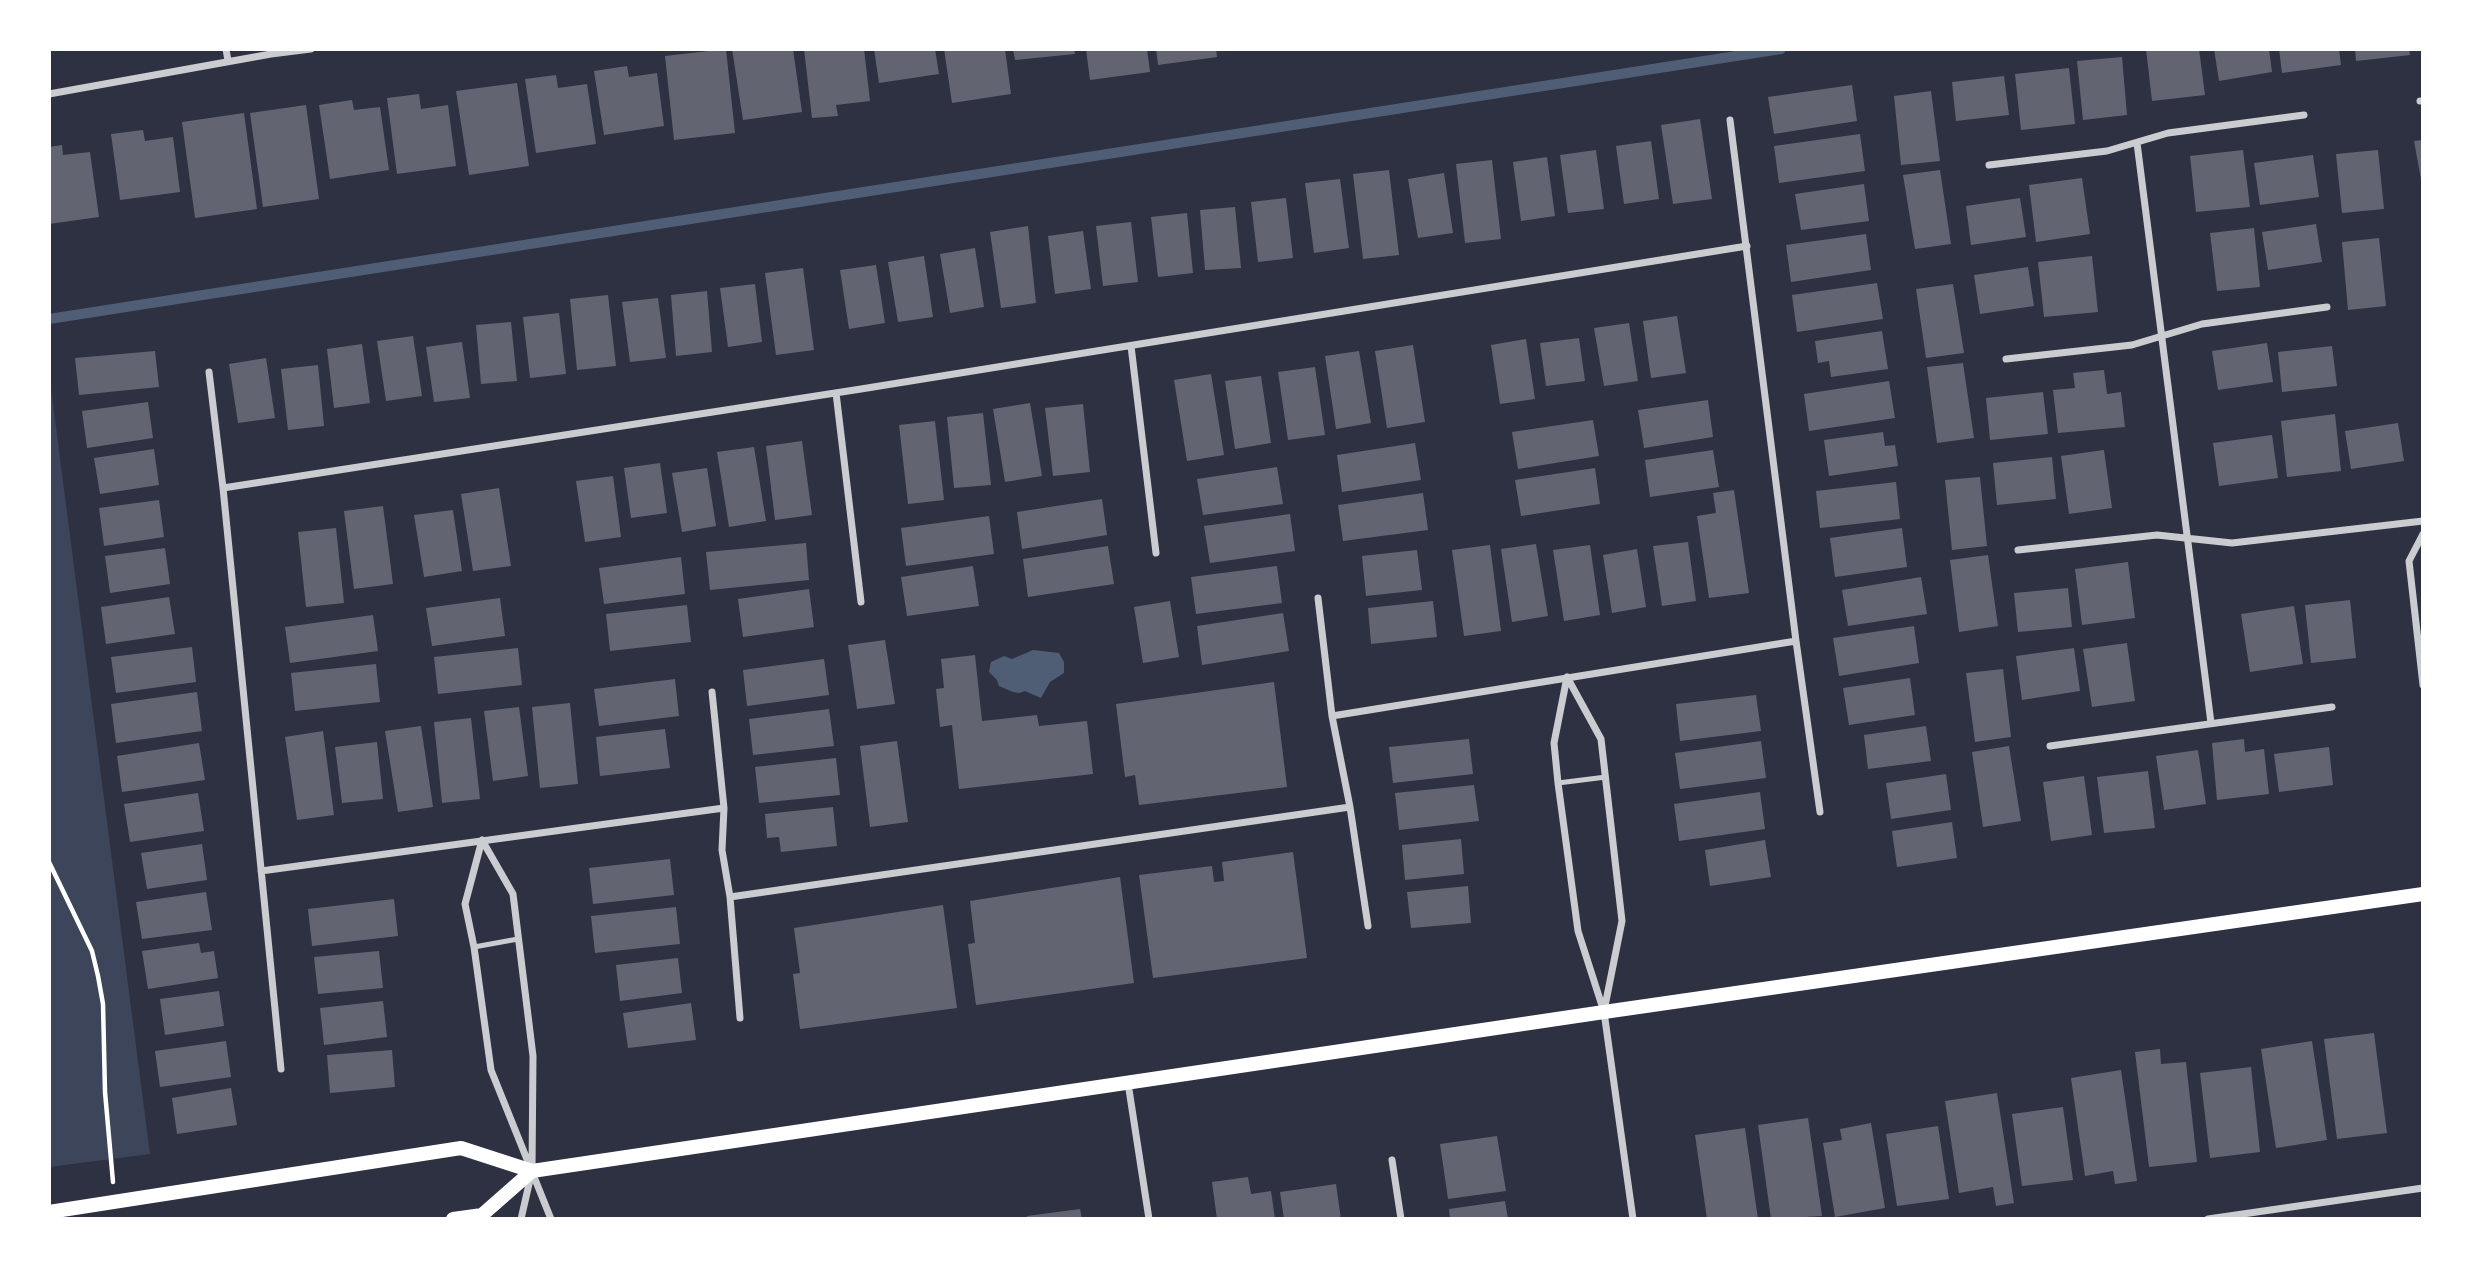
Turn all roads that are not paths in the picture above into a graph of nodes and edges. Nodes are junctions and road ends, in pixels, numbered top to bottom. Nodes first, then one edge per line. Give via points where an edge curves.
1 (226, 49) edge
2 (311, 49) edge
3 (228, 61) junction
4 (49, 94) edge
5 (2304, 115) dead end
6 (1730, 120) dead end
7 (2137, 143) junction
8 (1989, 165) dead end
9 (1747, 246) junction
10 (2327, 307) dead end
11 (2162, 337) junction
12 (1131, 346) junction
13 (2006, 359) dead end
14 (209, 372) dead end
15 (836, 393) junction
16 (223, 488) junction
17 (2423, 521) edge
18 (2423, 534) edge
19 (2187, 538) junction
20 (2018, 550) dead end
21 (1156, 553) dead end
22 (1318, 598) dead end
23 (861, 602) dead end
24 (1796, 641) junction
25 (2420, 643) edge
26 (1567, 677) junction
27 (2423, 685) edge
28 (712, 692) dead end
29 (2332, 707) dead end
30 (1332, 716) junction
31 (2211, 723) junction
32 (2050, 746) dead end
33 (1606, 777) junction
34 (1558, 783) junction
35 (1350, 807) junction
36 (724, 808) junction
37 (1820, 812) dead end
38 (482, 840) junction
39 (261, 872) junction
40 (2423, 894) edge
41 (730, 897) junction
42 (1367, 926) dead end
43 (518, 939) junction
44 (474, 947) junction
45 (1604, 1012) junction
46 (740, 1018) dead end
47 (281, 1069) dead end
48 (1128, 1083) junction
49 (1392, 1160) dead end
50 (532, 1171) junction
51 (2423, 1188) edge
52 (49, 1212) edge
53 (453, 1219) edge
54 (521, 1219) edge
55 (551, 1219) edge
56 (1149, 1219) edge
57 (1401, 1219) edge
58 (1633, 1219) edge
59 (2208, 1219) edge

1 - 3 street
2 - 3 street
3 - 4 street
5 - 7 street via 2168,134
6 - 9 street
7 - 8 street via 2107,151
7 - 11 street
9 - 12 street
9 - 24 street
10 - 11 street via 2202,324
11 - 13 street via 2132,345
11 - 19 street
12 - 15 street
12 - 21 street
14 - 16 street
15 - 16 street
15 - 23 street
16 - 39 street
17 - 19 street via 2232,543
18 - 25 street via 2409,561
19 - 20 street via 2158,535
19 - 31 street
22 - 30 street
24 - 26 street
24 - 37 street
25 - 27 street
26 - 30 street
26 - 33 street via 1601,740
26 - 34 street via 1554,743
28 - 36 street
29 - 31 street
30 - 35 street
31 - 32 street
33 - 34 lane
33 - 45 street via 1622,921
34 - 45 street via 1578,931
35 - 41 street
35 - 42 street
36 - 38 street
36 - 41 street via 722,850
38 - 39 street
38 - 43 street via 513,894
38 - 44 street via 465,904
39 - 47 street
40 - 45 main road
41 - 46 street
43 - 44 lane
43 - 50 street via 533,1056
44 - 50 street via 491,1070
45 - 48 main road
45 - 58 street
48 - 50 main road
48 - 56 street
49 - 57 street
50 - 52 main road via 461,1148
50 - 53 main road via 482,1215
50 - 54 street
50 - 55 street
51 - 59 street

